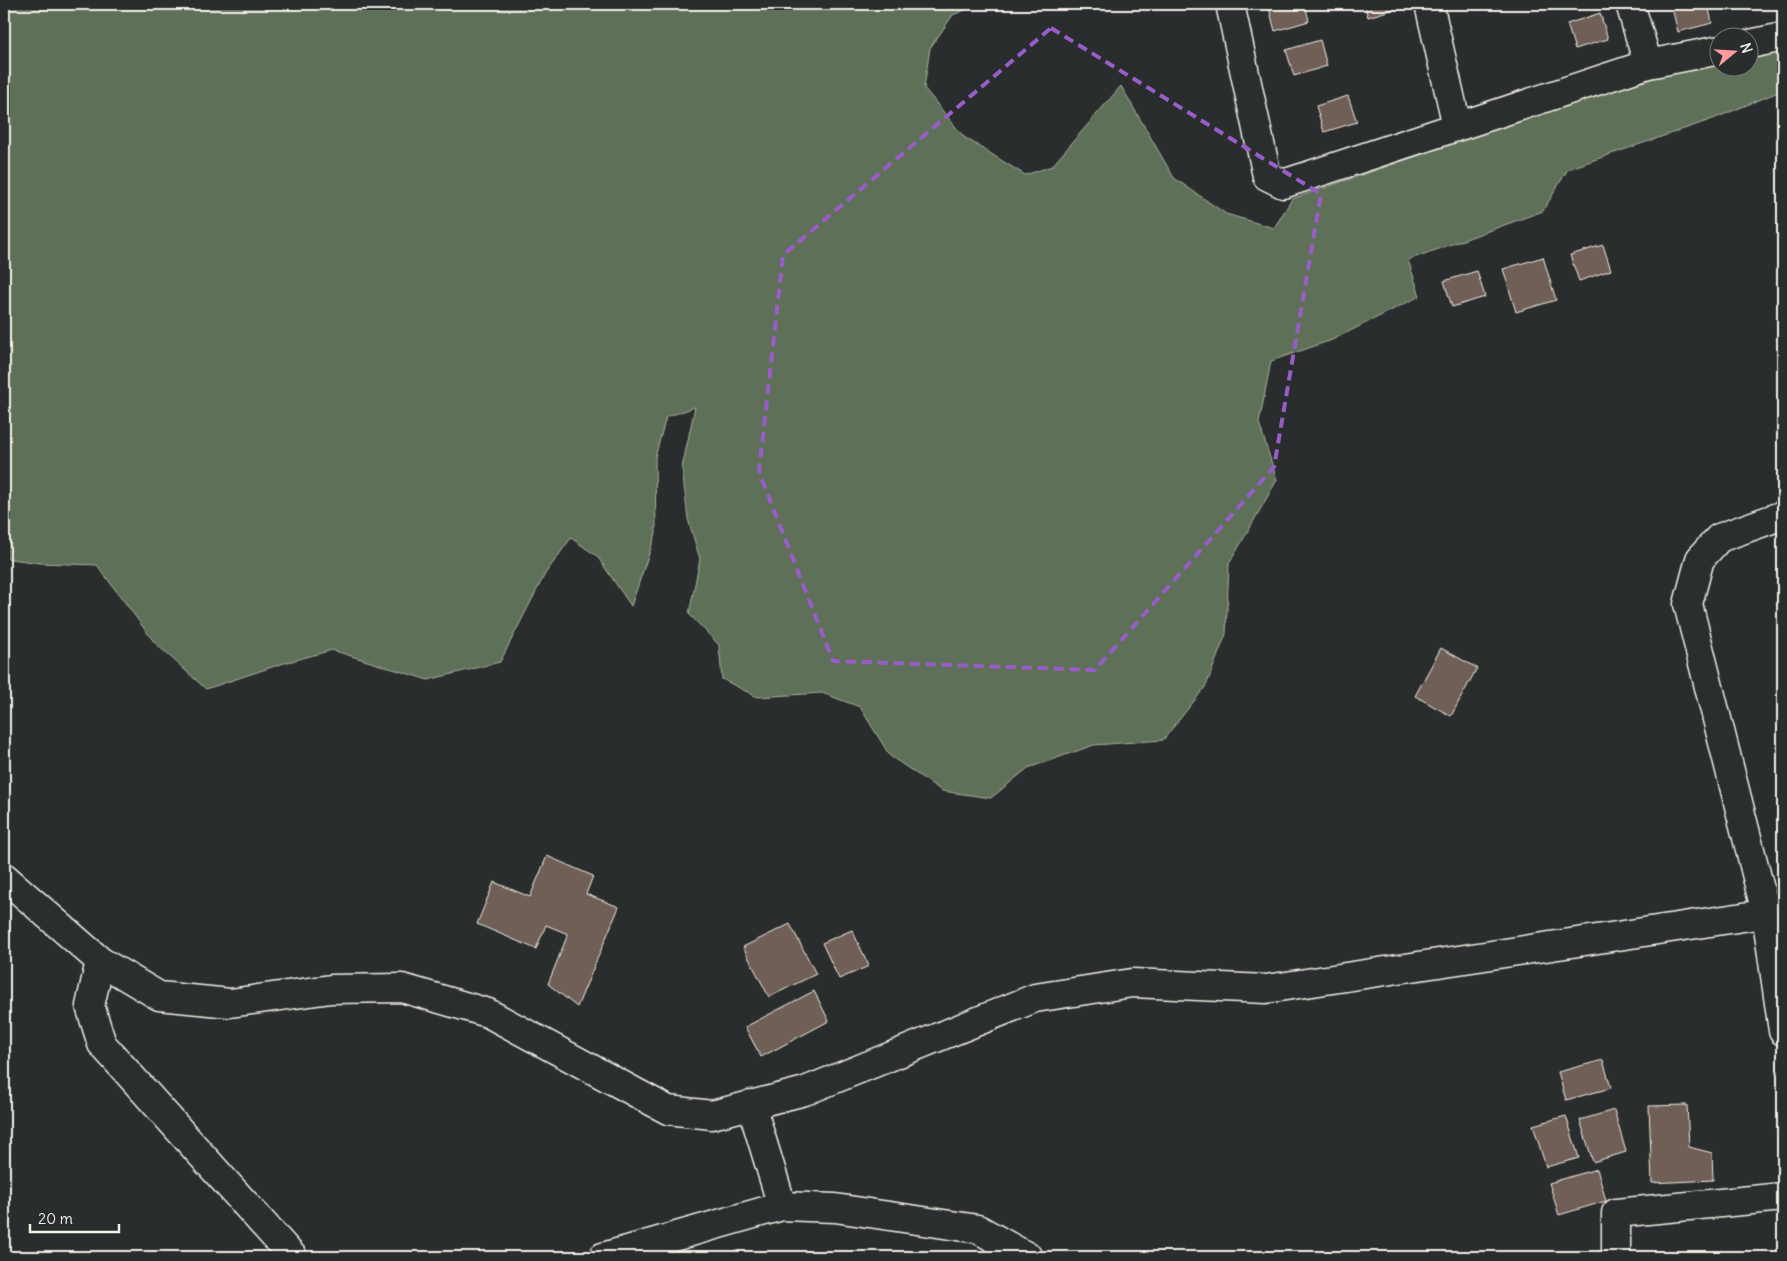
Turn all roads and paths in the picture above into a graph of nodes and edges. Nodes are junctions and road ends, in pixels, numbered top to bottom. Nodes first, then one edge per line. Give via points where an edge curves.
1 (1230, 4) edge
2 (1429, 4) edge
3 (1630, 4) edge
4 (1783, 37) edge
5 (1760, 42) edge
6 (1710, 52) edge
7 (1648, 64) junction
8 (1457, 126) junction
9 (1783, 515) edge
10 (4, 877) edge
11 (1775, 912) edge
12 (100, 960) junction
13 (1783, 1031) edge
14 (751, 1104) junction
15 (1783, 1196) edge
16 (782, 1206) junction
17 (293, 1257) edge
18 (603, 1257) edge
19 (1028, 1257) edge
20 (1616, 1257) edge

1 - 8 street via 1267,176 1283,184
2 - 8 street
3 - 7 street
4 - 5 street
6 - 7 street
7 - 8 street
9 - 11 street via 1720,538 1700,558 1688,604
10 - 12 street
11 - 13 street
11 - 14 street via 1266,989 1132,983 1036,998 805,1091
12 - 14 street via 159,996 230,1003 330,989 402,988 488,1013 668,1110 712,1115
12 - 17 street via 90,1006 102,1044
14 - 16 street
15 - 20 street via 1616,1213
16 - 18 street
16 - 19 street via 835,1208 978,1229

